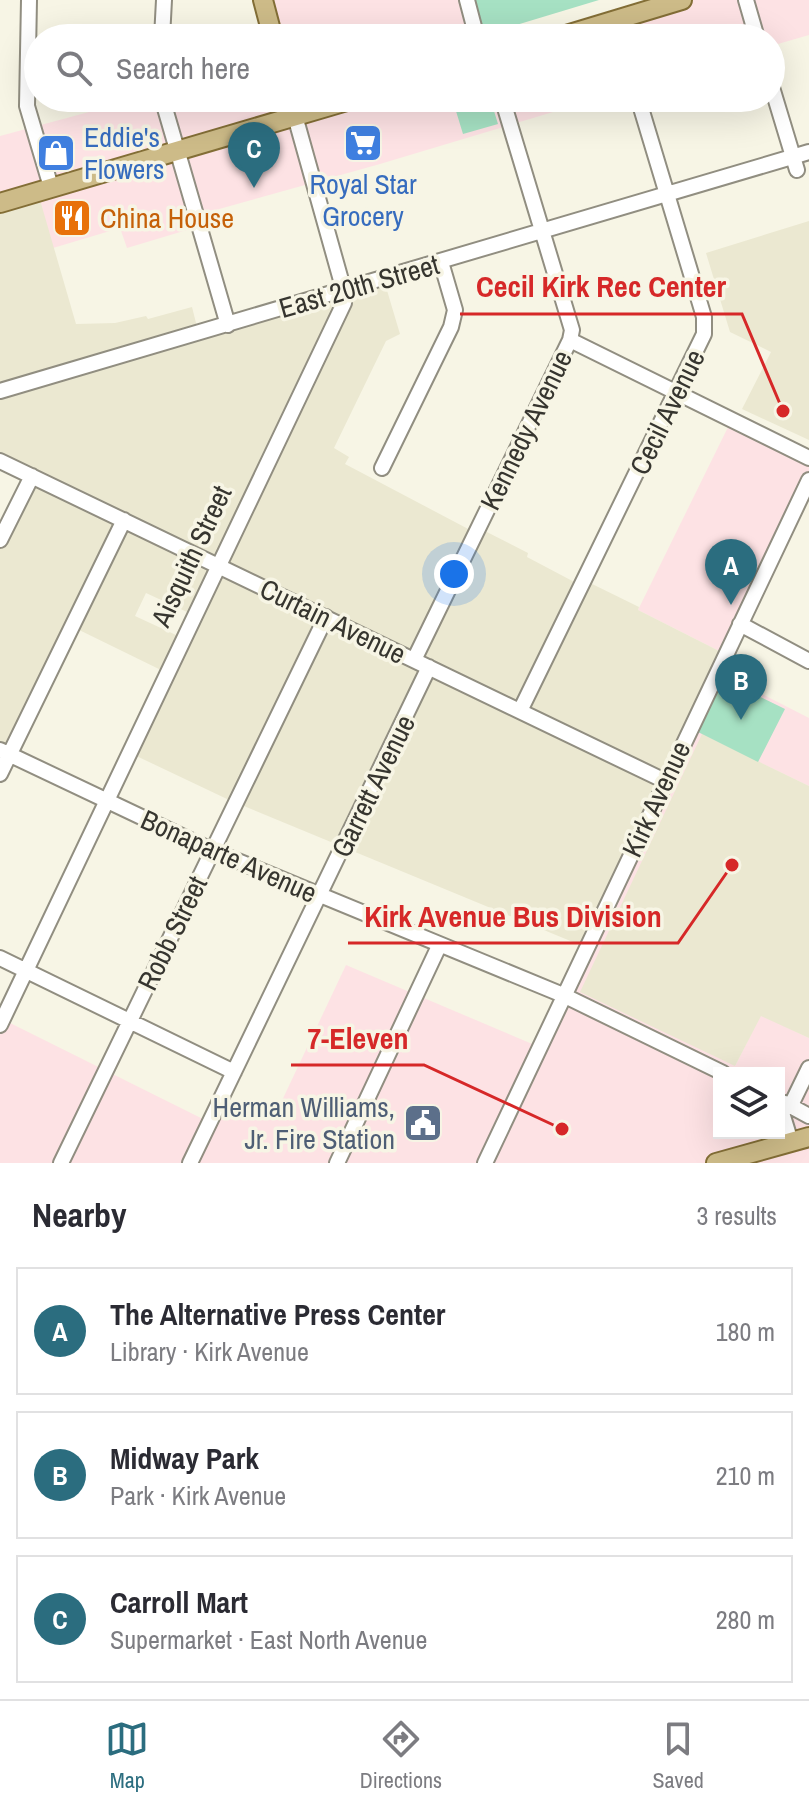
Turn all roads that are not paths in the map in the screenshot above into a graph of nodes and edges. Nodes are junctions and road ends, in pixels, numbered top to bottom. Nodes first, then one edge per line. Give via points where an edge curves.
1 (29, 0) edge
2 (164, 0) edge
3 (263, 0) edge
4 (467, 0) edge
5 (682, 0) edge
6 (746, 0) edge
7 (29, 24) edge
8 (163, 24) edge
9 (269, 24) edge
10 (473, 24) edge
11 (629, 24) edge
12 (753, 24) edge
13 (29, 112) edge
14 (166, 112) edge
15 (279, 112) edge
16 (293, 112) edge
17 (506, 112) edge
18 (642, 112) edge
19 (779, 112) edge
20 (177, 151) junction
21 (809, 152) edge
22 (795, 164) junction
23 (51, 187) junction
24 (667, 194) junction
25 (0, 203) edge
26 (544, 231) junction
27 (441, 262) junction
28 (344, 291) junction
29 (228, 325) junction
30 (570, 340) junction
31 (0, 391) edge
32 (677, 392) junction
33 (809, 458) edge
34 (0, 461) edge
35 (382, 468) dead end
36 (32, 476) junction
37 (809, 480) edge
38 (124, 520) junction
39 (0, 540) edge
40 (217, 565) junction
41 (326, 617) junction
42 (740, 624) junction
43 (414, 660) junction
44 (809, 661) edge
45 (429, 667) junction
46 (520, 711) junction
47 (5, 752) edge
48 (0, 774) edge
49 (665, 781) junction
50 (106, 802) junction
51 (211, 850) junction
52 (320, 896) junction
53 (439, 946) junction
54 (0, 958) edge
55 (26, 971) junction
56 (563, 995) junction
57 (129, 1021) junction
58 (0, 1025) edge
59 (713, 1068) edge
60 (809, 1068) edge
61 (234, 1072) junction
62 (785, 1100) edge
63 (785, 1104) edge
64 (785, 1107) edge
65 (809, 1116) edge
66 (800, 1139) edge
67 (61, 1163) edge
68 (190, 1163) edge
69 (337, 1163) edge
70 (485, 1163) edge
71 (716, 1163) edge

1 - 7 street
2 - 8 street
3 - 9 main road
4 - 10 street
5 - 11 main road
6 - 12 street
13 - 23 street
14 - 20 street
15 - 20 main road
16 - 28 street
17 - 26 street, Kennedy Avenue
18 - 24 street, Cecil Avenue
19 - 22 street
20 - 23 main road
20 - 29 street
21 - 22 street, East 20th Street
22 - 24 street, East 20th Street
23 - 25 main road
24 - 26 street, East 20th Street
24 - 32 street, Cecil Avenue via 705,327
26 - 27 street, East 20th Street
26 - 30 street, Kennedy Avenue via 572,330
27 - 28 street, East 20th Street
27 - 35 street via 455,310 451,327
28 - 29 street, East 20th Street
28 - 40 street, Aisquith Street via 344,303
29 - 31 street, East 20th Street
30 - 32 street
30 - 43 street, Kennedy Avenue
32 - 33 street
32 - 46 street, Cecil Avenue
34 - 36 street, Curtain Avenue
36 - 38 street, Curtain Avenue
36 - 39 street
37 - 42 street, Kirk Avenue
38 - 40 street, Curtain Avenue
38 - 47 street
40 - 41 street, Curtain Avenue
40 - 50 street, Aisquith Street
41 - 43 street, Curtain Avenue
41 - 51 street, Robb Street
42 - 44 street
42 - 49 street, Kirk Avenue
43 - 45 street, Curtain Avenue
45 - 46 street, Curtain Avenue
45 - 52 street, Garrett Avenue
46 - 49 street, Curtain Avenue
47 - 48 street
47 - 50 street, Bonaparte Avenue
49 - 56 street, Kirk Avenue
50 - 51 street, Bonaparte Avenue
50 - 55 street, Aisquith Street
51 - 52 street, Bonaparte Avenue
51 - 57 street, Robb Street
52 - 53 street, Bonaparte Avenue
52 - 61 street, Garrett Avenue
53 - 56 street, Bonaparte Avenue
53 - 69 street
54 - 55 street
55 - 57 street
55 - 58 street, Aisquith Street
56 - 59 street, Bonaparte Avenue
56 - 70 street, Kirk Avenue
57 - 61 street
57 - 67 street, Robb Street
60 - 62 street
61 - 68 street, Garrett Avenue
63 - 65 street
64 - 66 street
66 - 71 main road

